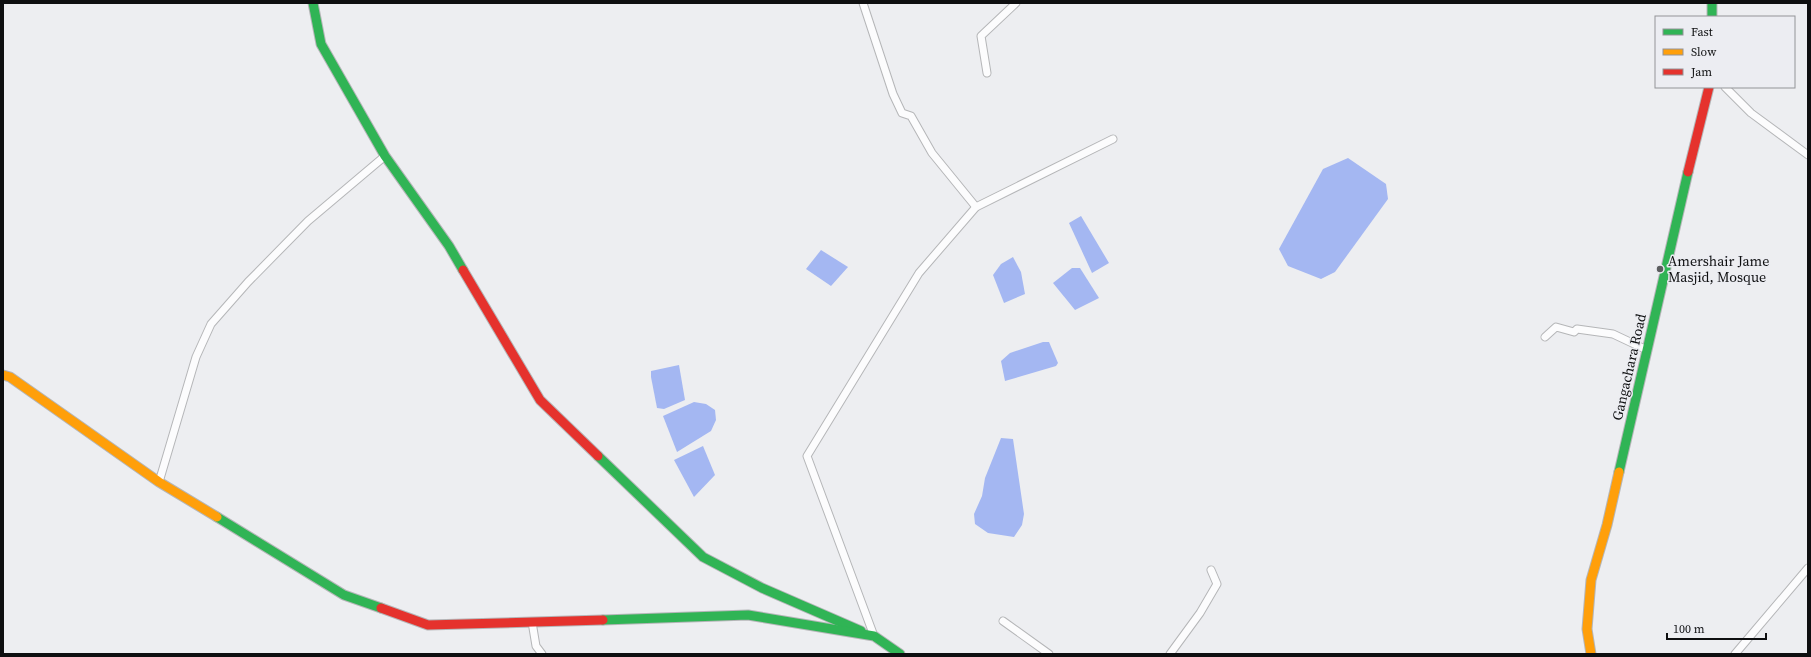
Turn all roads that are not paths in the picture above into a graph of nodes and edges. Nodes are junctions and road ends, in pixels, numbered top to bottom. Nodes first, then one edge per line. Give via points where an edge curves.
1 (314, 3) edge
2 (864, 3) edge
3 (1016, 3) edge
4 (1712, 3) edge
5 (1712, 16) edge
6 (987, 73) dead end
7 (1709, 88) edge
8 (1726, 88) edge
9 (1113, 139) dead end
10 (1808, 154) edge
11 (386, 156) junction
12 (976, 207) junction
13 (1545, 337) dead end
14 (1647, 350) junction
15 (3, 375) edge
16 (159, 482) junction
17 (1808, 568) edge
18 (1211, 570) dead end
19 (532, 622) junction
20 (1003, 622) dead end
21 (874, 636) junction
22 (542, 654) edge
23 (900, 654) edge
24 (1049, 654) edge
25 (1170, 654) edge
26 (1591, 654) edge
27 (1735, 654) edge

1 - 11 street via 321,44
2 - 12 street via 893,94 902,113 911,116 932,153
3 - 6 street via 981,36
4 - 5 street
7 - 14 street, Gangachara Road
8 - 10 street via 1751,113
9 - 12 street
11 - 16 street via 308,221 211,324 196,357
11 - 21 street via 449,246 540,400 703,557 762,588
12 - 21 street via 919,273 807,456
13 - 14 street via 1556,328 1574,332 1577,329 1613,334
14 - 26 street, Gangachara Road via 1607,525 1591,580 1587,629
15 - 16 street via 10,377
16 - 19 street via 344,595 428,625
17 - 27 street
18 - 25 street via 1217,584 1200,613
19 - 21 street via 748,615
19 - 22 street via 536,646
20 - 24 street
21 - 23 street

